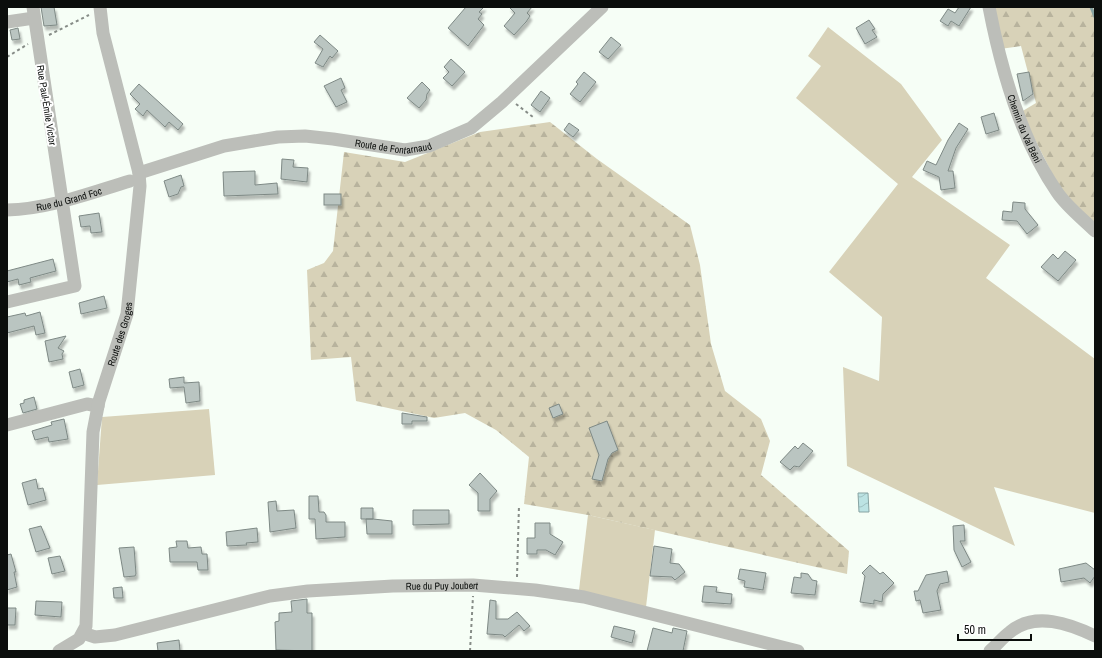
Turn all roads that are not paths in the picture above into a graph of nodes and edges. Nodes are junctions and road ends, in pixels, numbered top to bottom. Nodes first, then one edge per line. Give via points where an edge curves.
1 (100, 7) edge
2 (602, 7) edge
3 (989, 7) edge
4 (33, 13) edge
5 (7, 22) edge
6 (134, 177) junction
7 (62, 202) junction
8 (7, 210) edge
9 (1095, 231) edge
10 (7, 302) edge
11 (98, 406) junction
12 (7, 425) edge
13 (83, 633) junction
14 (1095, 636) edge
15 (59, 651) edge
16 (798, 651) edge
17 (990, 651) edge

1 - 6 street, Route des Groges via 103,33
2 - 6 street, Route de Fontarnaud via 507,97 470,128 429,146 405,150 306,136 278,137 224,146
3 - 9 street, Chemin du Val Béni via 1009,90 1033,149 1057,193
4 - 5 street
4 - 7 street, Rue Paul-Émile Victor
6 - 7 street, Rue du Grand Foc
6 - 11 street, Route des Groges via 140,199 127,314
7 - 8 street, Rue du Grand Foc
7 - 10 street, Rue Paul-Émile Victor via 75,286
11 - 12 street via 87,404
11 - 13 street, Route des Groges via 93,432 86,620
13 - 15 street via 72,645
13 - 16 street, Rue du Puy Joubert via 95,637 116,635 270,596 308,591 473,585 584,597
14 - 17 street via 1074,626 1053,621 1030,622 1011,630

